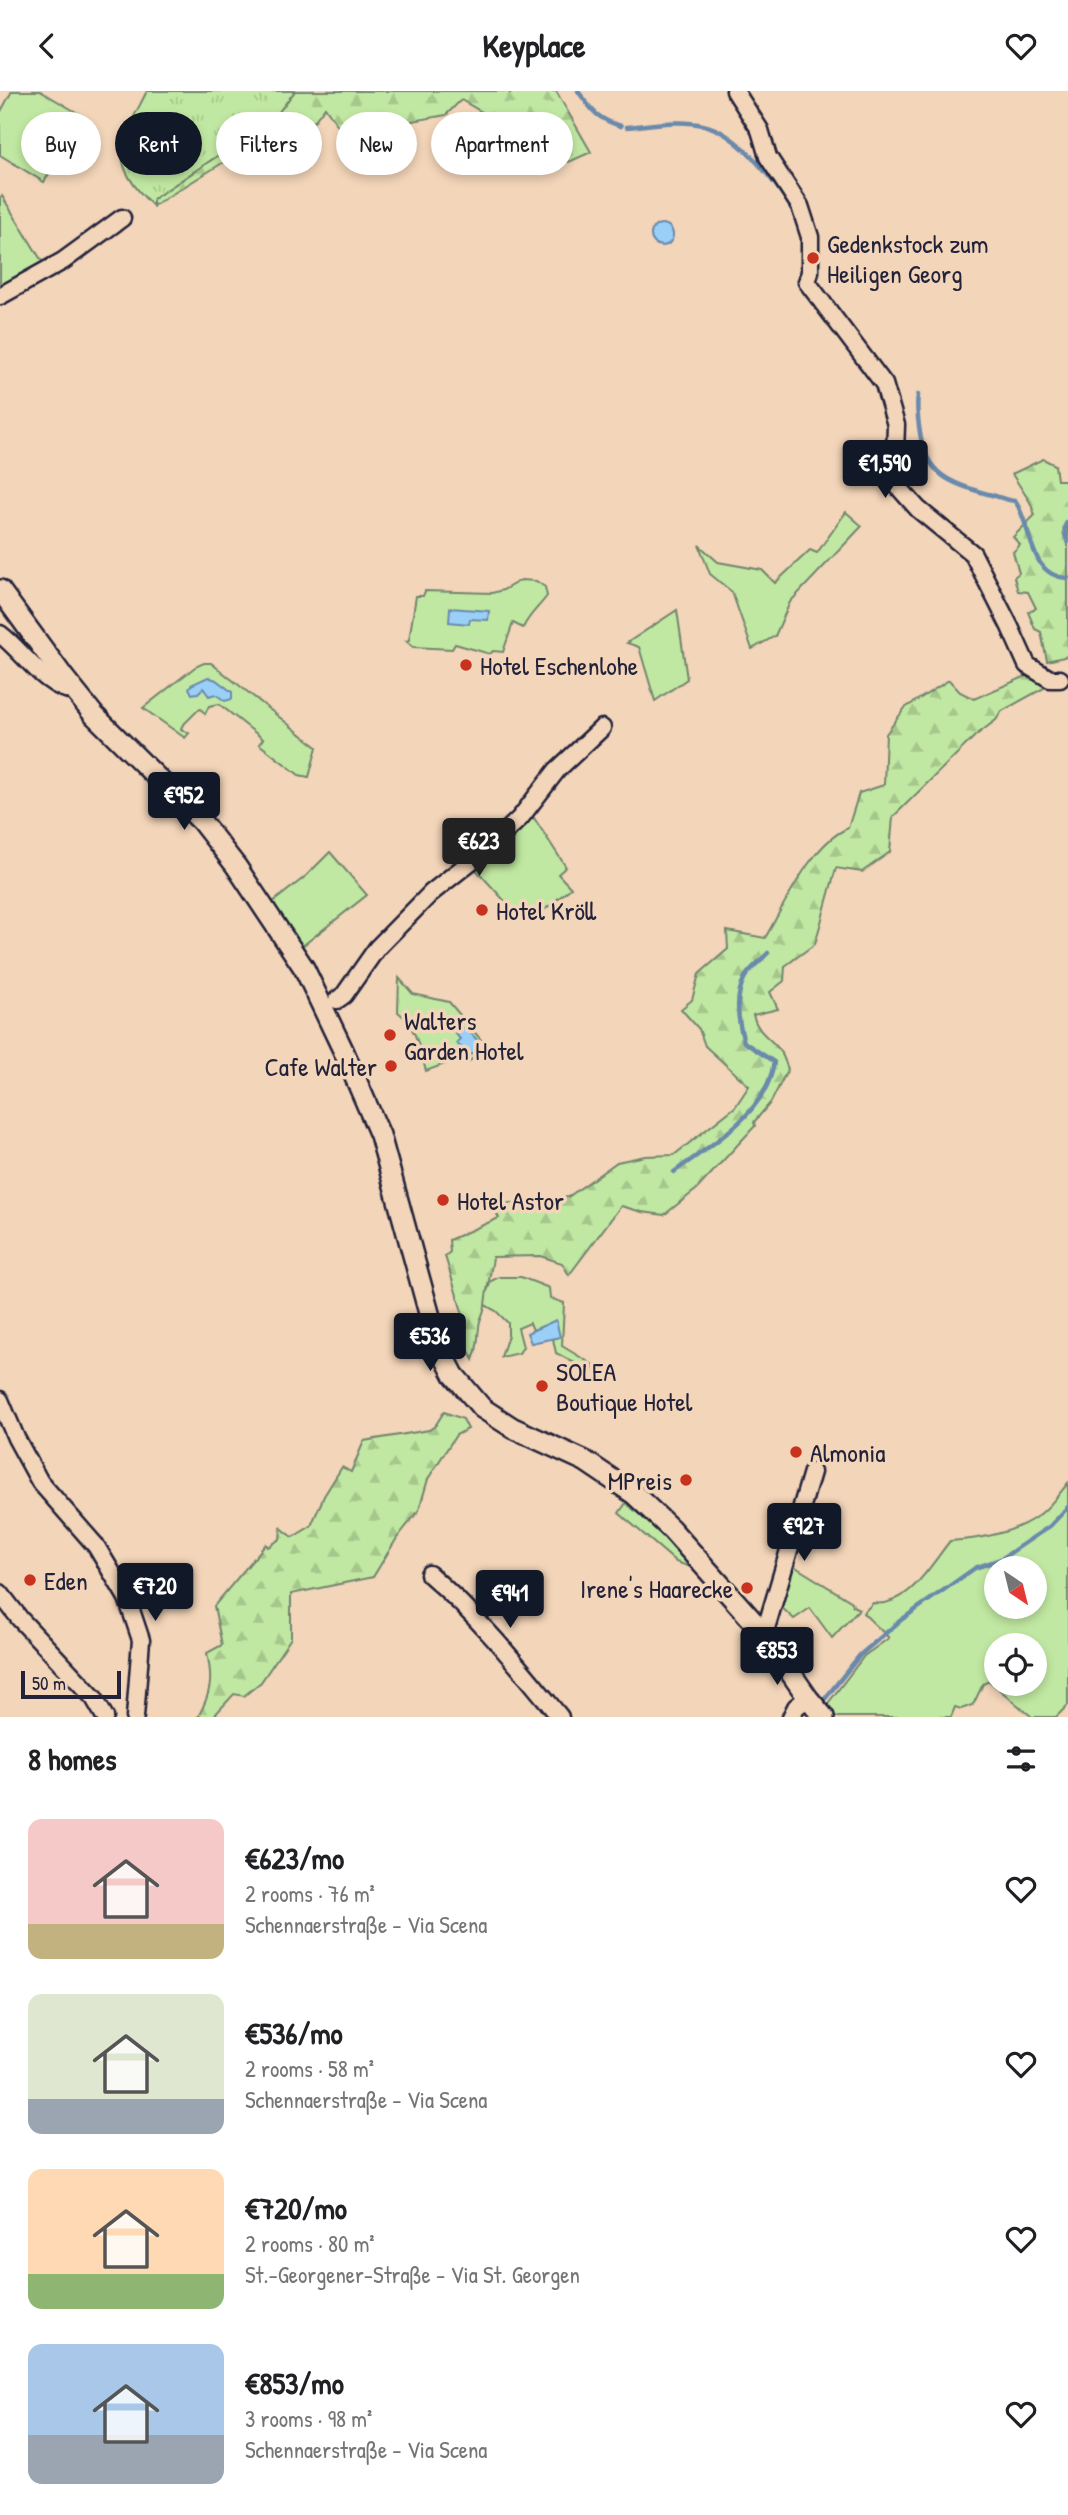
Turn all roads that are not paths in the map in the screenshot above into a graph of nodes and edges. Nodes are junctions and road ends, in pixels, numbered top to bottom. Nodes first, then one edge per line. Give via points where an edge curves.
1 (735, 91) edge
2 (122, 218) dead end
3 (0, 296) edge
4 (0, 590) edge
5 (0, 634) edge
6 (1055, 679) dead end
7 (74, 691) junction
8 (602, 729) dead end
9 (337, 1000) dead end
10 (0, 1399) edge
11 (812, 1472) dead end
12 (429, 1574) dead end
13 (0, 1593) edge
14 (761, 1630) junction
15 (808, 1698) junction
16 (105, 1717) edge
17 (135, 1717) edge
18 (560, 1717) edge
19 (791, 1717) edge
20 (824, 1717) edge

1 - 6 street via 760,130 768,157 800,206 810,237 807,282 884,384 896,425 894,481 918,509 972,554 1027,665
2 - 3 street via 63,261
4 - 7 street
5 - 7 street via 50,682 61,690
7 - 14 street via 201,821 304,968 380,1135 432,1324 454,1375 494,1417 585,1461 634,1493
8 - 9 street via 557,770 520,818 431,893 377,948
10 - 17 street via 40,1482 96,1546 127,1598 141,1640
11 - 14 street via 767,1625
12 - 18 street via 455,1596
13 - 16 street via 94,1698
14 - 15 street
15 - 19 street
15 - 20 street

